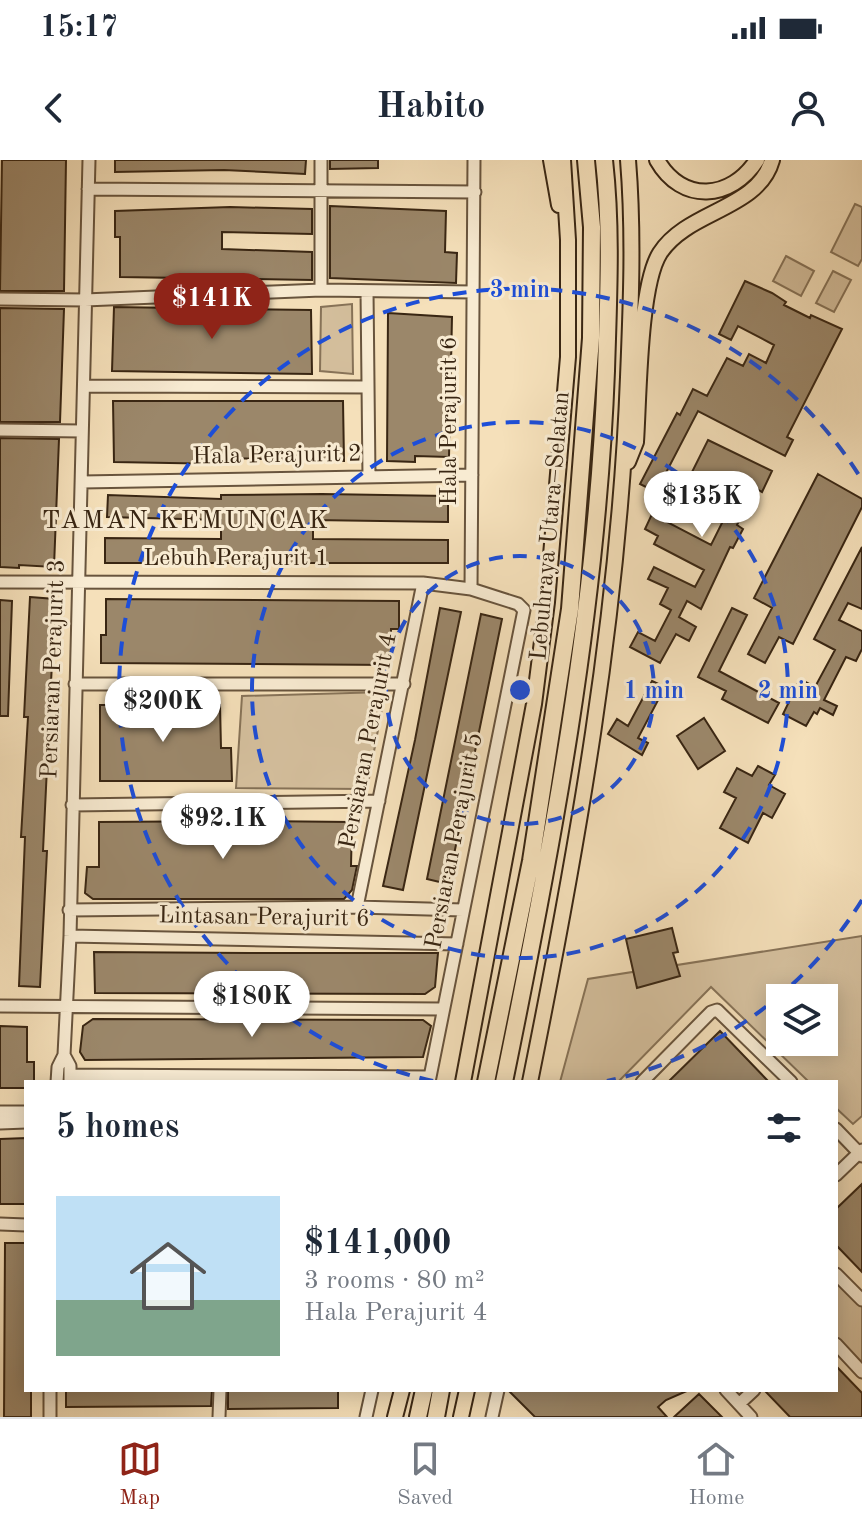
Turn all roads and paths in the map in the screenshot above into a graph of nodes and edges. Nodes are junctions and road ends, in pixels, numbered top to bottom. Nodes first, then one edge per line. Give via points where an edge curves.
1 (89, 160) edge
2 (321, 160) edge
3 (474, 160) edge
4 (551, 160) edge
5 (563, 160) edge
6 (586, 160) edge
7 (604, 160) edge
8 (628, 160) edge
9 (657, 160) edge
10 (757, 160) edge
11 (772, 160) edge
12 (88, 189) junction
13 (322, 191) junction
14 (475, 192) junction
15 (568, 240) junction
16 (321, 290) junction
17 (367, 291) junction
18 (473, 292) junction
19 (0, 299) edge
20 (85, 300) junction
21 (84, 386) junction
22 (368, 387) junction
23 (0, 430) edge
24 (82, 431) junction
25 (624, 472) junction
26 (472, 475) junction
27 (369, 477) junction
28 (82, 482) junction
29 (0, 582) edge
30 (78, 582) junction
31 (423, 583) junction
32 (471, 589) junction
33 (75, 684) junction
34 (404, 684) junction
35 (379, 801) junction
36 (72, 805) junction
37 (357, 907) junction
38 (69, 910) junction
39 (463, 910) junction
40 (70, 936) junction
41 (457, 944) junction
42 (0, 1006) edge
43 (65, 1006) junction
44 (442, 1009) junction
45 (64, 1055) junction
46 (70, 1079) edge
47 (57, 1080) edge
48 (430, 1080) edge
49 (463, 1080) edge
50 (486, 1080) edge
51 (504, 1080) edge
52 (530, 1080) edge
53 (644, 1080) edge
54 (786, 1080) edge
55 (0, 1112) edge
56 (24, 1112) edge
57 (24, 1122) edge
58 (0, 1123) edge
59 (838, 1131) edge
60 (861, 1153) edge
61 (838, 1173) edge
62 (0, 1224) edge
63 (24, 1225) edge
64 (838, 1276) edge
65 (862, 1300) edge
66 (838, 1346) edge
67 (862, 1372) edge
68 (50, 1392) edge
69 (220, 1392) edge
70 (372, 1392) edge
71 (401, 1392) edge
72 (424, 1392) edge
73 (441, 1392) edge
74 (467, 1392) edge
75 (498, 1392) edge
76 (728, 1392) edge
77 (752, 1392) edge
78 (739, 1404) junction
79 (50, 1417) edge
80 (219, 1417) edge
81 (366, 1417) edge
82 (395, 1417) edge
83 (418, 1417) edge
84 (436, 1417) edge
85 (461, 1417) edge
86 (492, 1417) edge
87 (751, 1417) edge

1 - 12 street, Persiaran Perajurit 3
2 - 13 street
3 - 14 street, Hala Perajurit 6
4 - 15 main road
5 - 15 main road
6 - 50 highway, Lebuhraya Utara–Selatan via 592,227 591,338 570,609 531,861
7 - 51 highway, Lebuhraya Utara–Selatan via 609,276 596,521 551,852
8 - 25 main road via 633,247
9 - 10 main road via 681,186 709,192 743,179
11 - 25 main road via 756,187 681,230 655,263 646,301 636,442
12 - 13 street
12 - 20 street, Persiaran Perajurit 3
13 - 14 street
13 - 16 street
14 - 18 street, Hala Perajurit 6
15 - 49 main road via 568,357 547,602 531,719
16 - 17 street
16 - 20 street
17 - 18 street
17 - 22 street
18 - 26 street, Hala Perajurit 6
19 - 20 street
20 - 21 street, Persiaran Perajurit 3
21 - 22 street
21 - 24 street, Persiaran Perajurit 3
22 - 27 street
23 - 24 street
24 - 28 street, Persiaran Perajurit 3
25 - 52 main road via 593,746
26 - 27 street, Hala Perajurit 2
26 - 32 street, Hala Perajurit 6
27 - 28 street, Hala Perajurit 2
28 - 30 street, Persiaran Perajurit 3
29 - 30 street, Lebuh Perajurit 1
30 - 31 street, Lebuh Perajurit 1
30 - 33 street, Persiaran Perajurit 3
31 - 32 street, Lebuh Perajurit 1
31 - 34 street, Persiaran Perajurit 4
32 - 39 street, Persiaran Perajurit 5 via 518,604 524,614
33 - 34 street
33 - 36 street, Persiaran Perajurit 3
34 - 35 street, Persiaran Perajurit 4
35 - 36 street
35 - 37 street, Persiaran Perajurit 4
36 - 38 street, Persiaran Perajurit 3
37 - 38 street, Lintasan Perajurit 6
37 - 39 street, Lintasan Perajurit 6
38 - 40 street, Persiaran Perajurit 3
39 - 41 street, Persiaran Perajurit 5
40 - 41 street, Lintasan Perajurit 6
40 - 43 street, Persiaran Perajurit 3
41 - 44 street, Persiaran Perajurit 5
42 - 43 street
43 - 44 street
43 - 45 street, Persiaran Perajurit 3
44 - 48 street, Persiaran Perajurit 5
45 - 46 street, Persiaran Perajurit 3
45 - 47 street
46 - 48 street
53 - 54 street via 711,1012 720,1012
55 - 56 street
57 - 58 street
59 - 60 street
60 - 61 street
62 - 63 street
64 - 65 street
66 - 67 street
68 - 79 street
69 - 80 street
70 - 81 street
71 - 82 main road
72 - 83 highway
73 - 84 highway
74 - 85 main road
75 - 86 street
76 - 78 street
77 - 78 street
78 - 87 street

